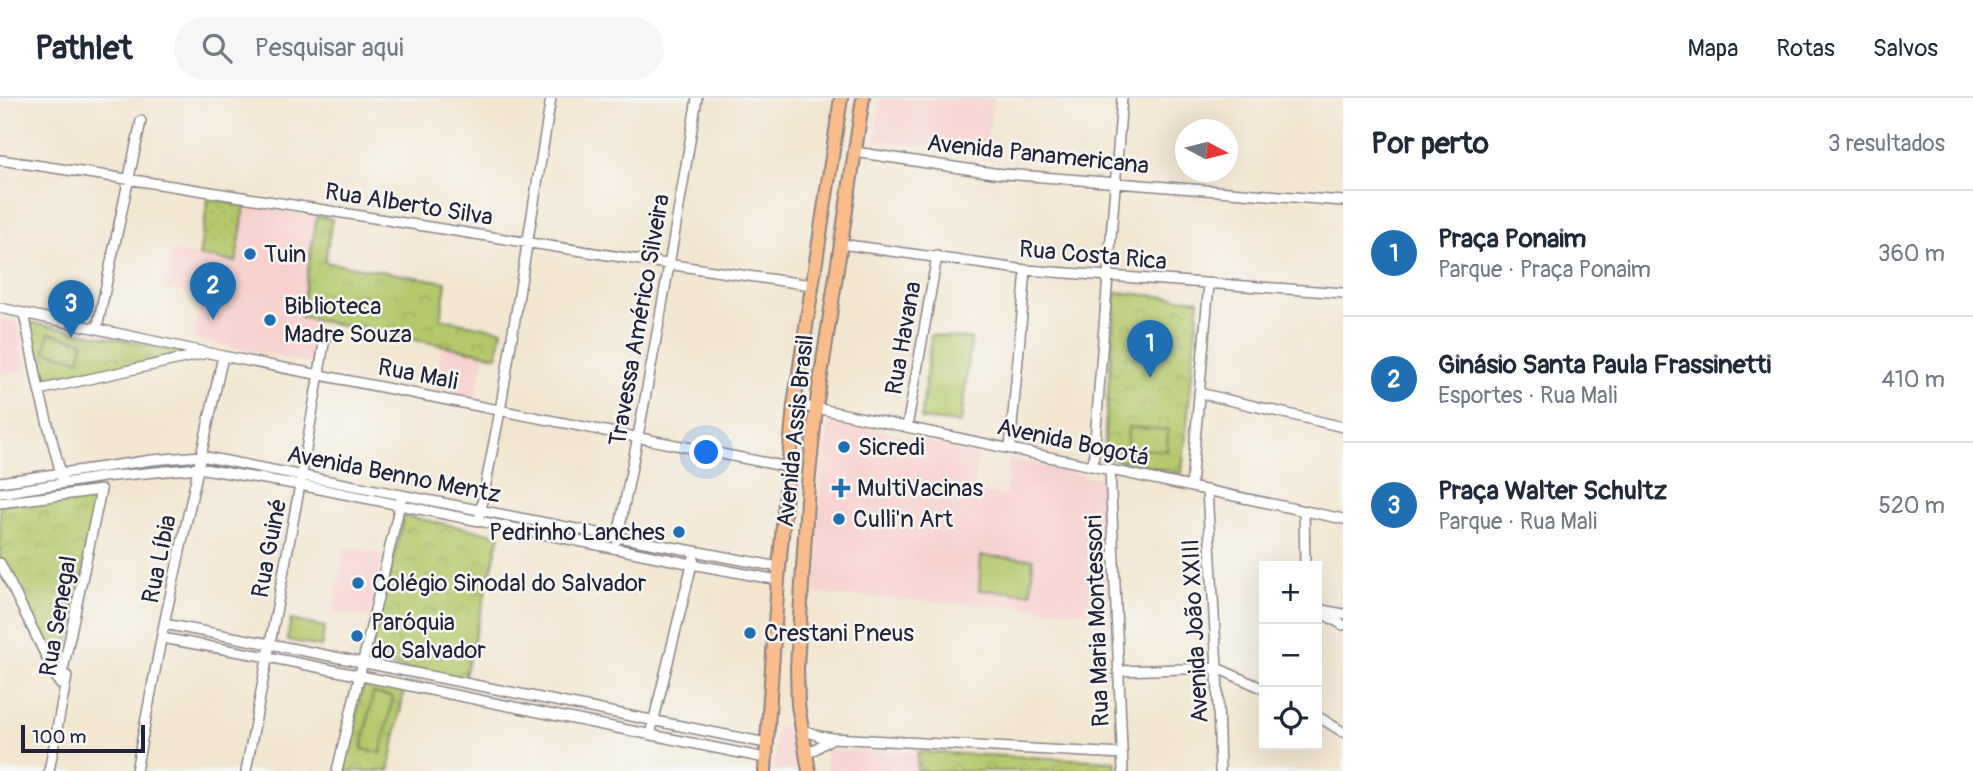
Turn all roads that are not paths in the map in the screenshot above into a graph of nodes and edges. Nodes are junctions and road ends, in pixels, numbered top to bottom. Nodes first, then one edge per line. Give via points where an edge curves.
1 (551, 98) edge
2 (697, 98) edge
3 (841, 98) edge
4 (863, 98) edge
5 (1122, 98) edge
6 (142, 121) dead end
7 (855, 152) junction
8 (0, 160) edge
9 (130, 179) junction
10 (1116, 183) junction
11 (1343, 201) edge
12 (528, 242) junction
13 (841, 244) junction
14 (937, 256) junction
15 (670, 266) junction
16 (1026, 270) junction
17 (1108, 275) junction
18 (812, 285) junction
19 (1209, 285) junction
20 (1343, 293) edge
21 (0, 308) edge
22 (24, 313) junction
23 (97, 328) junction
24 (326, 332) dead end
25 (208, 353) junction
26 (223, 356) junction
27 (318, 374) junction
28 (39, 390) junction
29 (1199, 393) junction
30 (794, 405) junction
31 (816, 408) junction
32 (500, 411) junction
33 (908, 427) junction
34 (1343, 427) edge
35 (639, 438) junction
36 (1010, 448) junction
37 (201, 456) junction
38 (1093, 466) junction
39 (788, 467) junction
40 (198, 468) junction
41 (1110, 469) junction
42 (103, 472) junction
43 (63, 479) junction
44 (301, 480) junction
45 (0, 482) edge
46 (1191, 486) junction
47 (1207, 490) junction
48 (0, 493) edge
49 (401, 500) junction
50 (0, 503) edge
51 (1304, 511) junction
52 (479, 515) junction
53 (1343, 519) edge
54 (528, 520) junction
55 (527, 531) junction
56 (618, 537) junction
57 (615, 549) junction
58 (695, 552) junction
59 (1305, 561) edge
60 (0, 564) edge
61 (692, 564) junction
62 (0, 573) edge
63 (778, 573) junction
64 (1322, 610) edge
65 (1322, 612) edge
66 (1343, 614) edge
67 (164, 624) junction
68 (1343, 625) edge
69 (162, 638) junction
70 (270, 644) junction
71 (268, 657) junction
72 (362, 663) junction
73 (1217, 668) junction
74 (1118, 671) junction
75 (359, 676) junction
76 (1260, 687) edge
77 (509, 692) junction
78 (63, 701) junction
79 (506, 706) junction
80 (1322, 719) edge
81 (653, 722) junction
82 (801, 729) junction
83 (1343, 732) edge
84 (710, 733) junction
85 (650, 735) junction
86 (833, 738) junction
87 (766, 743) junction
88 (708, 747) junction
89 (1122, 754) junction
90 (806, 755) junction
91 (765, 765) edge
92 (49, 771) edge
93 (136, 771) edge
94 (246, 771) edge
95 (337, 771) edge
96 (809, 771) edge
97 (1123, 771) edge
98 (1220, 771) edge

1 - 12 street
2 - 15 street, Travessa Américo Silveira
3 - 18 main road, Avenida Assis Brasil
4 - 7 main road, Avenida Assis Brasil
5 - 10 street
6 - 9 street
7 - 10 street, Avenida Panamericana via 993,173
7 - 13 main road, Avenida Assis Brasil
8 - 9 street, Rua Alberto Silva
9 - 12 street, Rua Alberto Silva
9 - 23 street
10 - 11 street, Avenida Panamericana
10 - 17 street
12 - 15 street, Rua Alberto Silva
12 - 32 street
13 - 14 street, Rua Costa Rica
13 - 31 main road, Avenida Assis Brasil
14 - 16 street, Rua Costa Rica
14 - 33 street, Rua Havana
15 - 18 street, Rua Alberto Silva
15 - 35 street, Travessa Américo Silveira
16 - 17 street, Rua Costa Rica
16 - 36 street
17 - 19 street, Rua Costa Rica
17 - 38 street
18 - 30 main road, Avenida Assis Brasil
19 - 20 street, Rua Costa Rica
19 - 29 street
21 - 22 street, Rua Mali
22 - 23 street, Rua Mali
22 - 28 street
23 - 25 street, Rua Mali
24 - 27 street, Rua Guiné
25 - 26 street, Rua Mali
25 - 28 street
26 - 27 street, Rua Mali
26 - 37 street, Rua Líbia
27 - 32 street, Rua Mali
27 - 44 street, Rua Guiné
28 - 43 street
29 - 34 street
29 - 46 street
30 - 31 street, Avenida Bogotá
30 - 39 main road, Avenida Assis Brasil
31 - 33 street, Avenida Bogotá
31 - 82 main road, Avenida Assis Brasil via 797,668
32 - 35 street, Rua Mali
32 - 52 street
33 - 36 street, Avenida Bogotá
35 - 39 street, Rua Mali
35 - 56 street, Travessa Américo Silveira
36 - 38 street, Avenida Bogotá
37 - 40 street, Rua Líbia
37 - 42 street, Avenida Benno Mentz
37 - 44 street, Avenida Benno Mentz
38 - 41 street, Avenida Bogotá
39 - 63 main road, Avenida Assis Brasil
40 - 42 street, Avenida Benno Mentz
40 - 44 street, Avenida Benno Mentz
40 - 67 street, Rua Líbia
41 - 46 street, Avenida Bogotá
41 - 74 street, Rua Maria Montessori
42 - 43 street, Avenida Benno Mentz
42 - 78 street, Rua Senegal
43 - 45 street, Avenida Benno Mentz
43 - 48 street, Avenida Benno Mentz
44 - 49 street, Avenida Benno Mentz
44 - 70 street, Rua Guiné
46 - 47 street, Avenida Bogotá
47 - 51 street, Avenida Bogotá
47 - 73 street, Avenida João XXIII
49 - 52 street, Avenida Benno Mentz
49 - 72 street
50 - 60 street via 101,490 60,684
51 - 53 street, Avenida Bogotá
51 - 59 street
52 - 54 street, Avenida Benno Mentz
52 - 55 street, Avenida Benno Mentz
54 - 55 street
54 - 56 street, Avenida Benno Mentz
55 - 57 street, Avenida Benno Mentz
56 - 57 street, Travessa Américo Silveira
56 - 58 street, Avenida Benno Mentz
57 - 61 street, Avenida Benno Mentz
58 - 61 street
58 - 63 street, Avenida Benno Mentz
61 - 63 street, Avenida Benno Mentz
61 - 81 street
62 - 78 street
63 - 87 main road, Avenida Assis Brasil
64 - 66 street
65 - 68 street
67 - 69 street, Rua Líbia
67 - 70 street
69 - 71 street
69 - 93 street, Rua Líbia
70 - 71 street, Rua Guiné
70 - 72 street
71 - 75 street
71 - 94 street, Rua Guiné
72 - 75 street
72 - 77 street
73 - 74 street
73 - 76 street
73 - 98 street, Avenida João XXIII
74 - 89 street, Rua Maria Montessori
75 - 79 street
75 - 95 street
77 - 79 street
77 - 81 street
78 - 92 street, Rua Senegal
79 - 85 street
80 - 83 street
81 - 84 street
81 - 85 street
82 - 86 street
82 - 90 main road, Avenida Assis Brasil
84 - 87 street
84 - 88 street
85 - 88 street
86 - 89 street
86 - 90 street
87 - 91 main road, Avenida Assis Brasil
88 - 91 street
89 - 97 street, Rua Maria Montessori
90 - 96 main road, Avenida Assis Brasil

